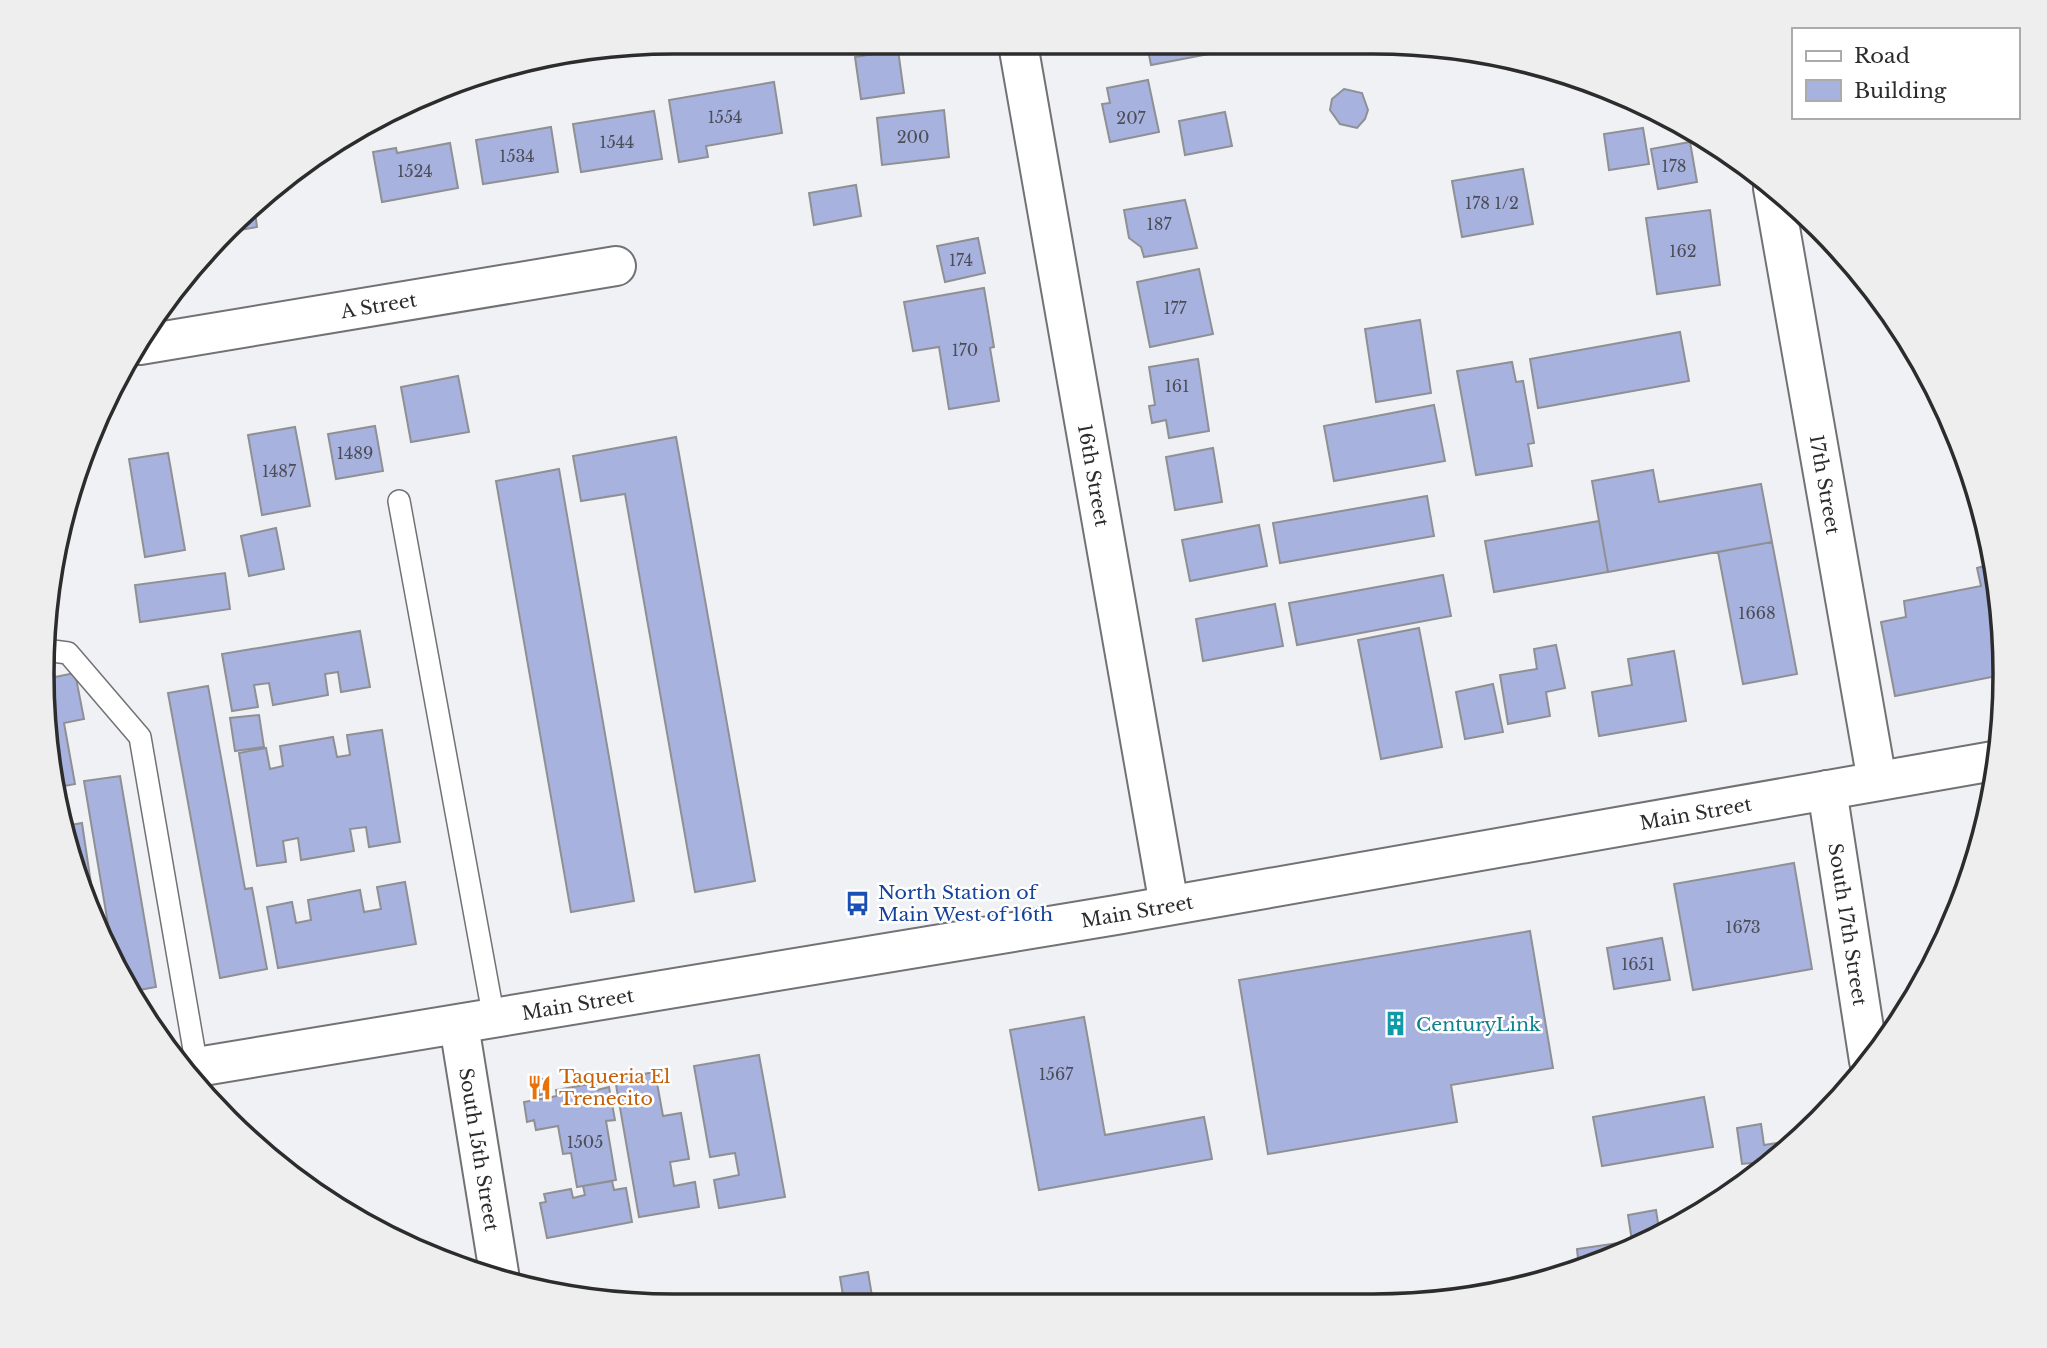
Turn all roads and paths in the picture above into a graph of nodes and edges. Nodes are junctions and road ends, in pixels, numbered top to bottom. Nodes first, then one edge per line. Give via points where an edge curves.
1 (1020, 54) edge
2 (1776, 203) edge
3 (617, 266) dead end
4 (150, 343) edge
5 (399, 501) dead end
6 (55, 651) edge
7 (1986, 762) edge
8 (1877, 781) junction
9 (1827, 790) junction
10 (1169, 905) junction
11 (477, 1022) junction
12 (1867, 1048) edge
13 (194, 1065) edge
14 (196, 1068) edge
15 (499, 1268) edge

1 - 10 street, 16th Street
2 - 8 street, 17th Street
3 - 4 street, A Street
5 - 11 lane
6 - 13 lane via 68,653 140,737
7 - 8 street, Main Street
8 - 9 street, Main Street
9 - 10 street, Main Street
9 - 12 street, South 17th Street
10 - 11 street, Main Street
11 - 14 street, Main Street
11 - 15 street, South 15th Street

